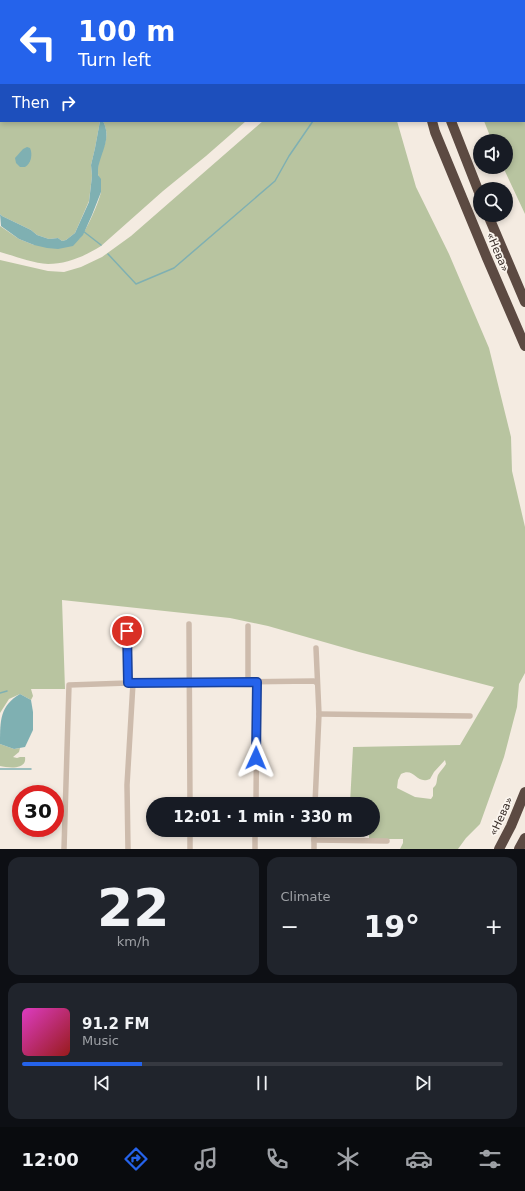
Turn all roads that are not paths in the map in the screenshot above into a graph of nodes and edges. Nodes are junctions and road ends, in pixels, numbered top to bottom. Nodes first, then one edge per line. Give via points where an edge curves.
1 (432, 122) edge
2 (451, 122) edge
3 (475, 182) edge
4 (491, 222) edge
5 (525, 302) edge
6 (525, 346) edge
7 (126, 618) dead end
8 (189, 624) dead end
9 (248, 626) dead end
10 (316, 648) dead end
11 (248, 682) junction
12 (257, 682) junction
13 (131, 683) junction
14 (190, 683) junction
15 (317, 683) junction
16 (319, 714) junction
17 (470, 716) dead end
18 (525, 792) edge
19 (190, 797) edge
20 (256, 797) edge
21 (315, 797) edge
22 (190, 837) edge
23 (255, 837) edge
24 (525, 838) edge
25 (314, 840) joint
26 (387, 842) dead end
27 (64, 849) edge
28 (128, 849) edge
29 (190, 849) edge
30 (255, 849) edge
31 (314, 849) edge
32 (499, 849) edge
33 (519, 849) edge

1 - 6 highway, «Нева»
2 - 3 highway
4 - 5 highway, «Нева»
7 - 13 street
8 - 14 street
9 - 11 street
10 - 15 street
11 - 12 street
11 - 14 street
12 - 15 street
12 - 20 street
13 - 14 street
13 - 27 street via 69,685
13 - 28 street via 127,785
14 - 19 street
15 - 16 street
16 - 17 street
16 - 21 street
18 - 32 highway, «Нева»
22 - 29 street
23 - 30 street
24 - 33 highway
25 - 26 street
25 - 31 street

